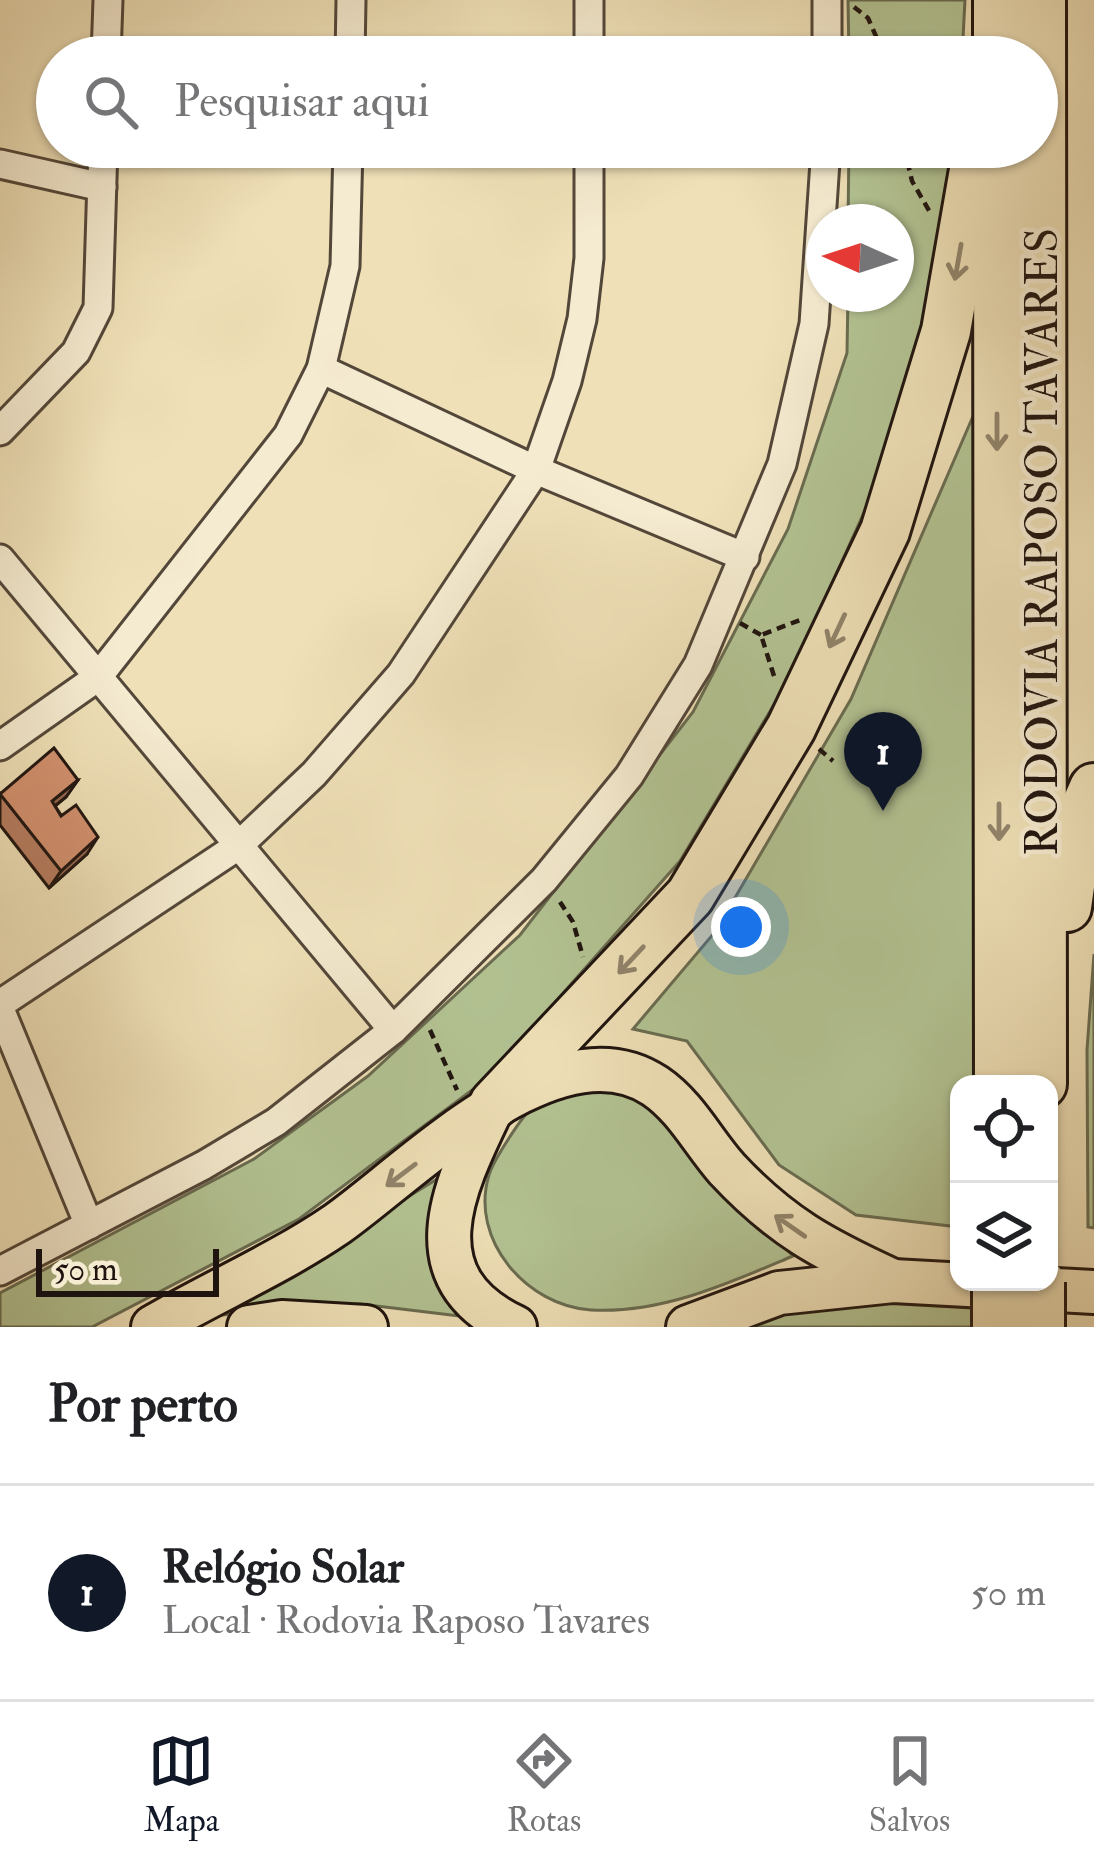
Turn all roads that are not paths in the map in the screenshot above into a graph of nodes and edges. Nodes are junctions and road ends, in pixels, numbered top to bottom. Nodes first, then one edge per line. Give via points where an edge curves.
1 (108, 0) edge
2 (351, 0) edge
3 (590, 0) edge
4 (1041, 0) edge
5 (839, 2) edge
6 (107, 36) edge
7 (350, 36) edge
8 (589, 36) edge
9 (832, 36) edge
10 (1041, 36) edge
11 (0, 164) edge
12 (102, 168) edge
13 (347, 168) edge
14 (589, 168) edge
15 (825, 168) edge
16 (974, 168) edge
17 (998, 168) edge
18 (1041, 168) edge
19 (102, 187) junction
20 (321, 369) junction
21 (0, 431) edge
22 (536, 470) junction
23 (745, 557) junction
24 (0, 559) edge
25 (98, 677) junction
26 (0, 746) edge
27 (1094, 788) edge
28 (238, 846) junction
29 (0, 1007) edge
30 (393, 1030) junction
31 (999, 1075) edge
32 (1042, 1075) edge
33 (1051, 1075) edge
34 (480, 1114) junction
35 (88, 1225) junction
36 (0, 1271) edge
37 (893, 1281) junction
38 (998, 1291) edge
39 (1040, 1291) edge
40 (1094, 1292) edge
41 (153, 1327) edge
42 (250, 1327) edge
43 (366, 1327) edge
44 (515, 1327) edge
45 (688, 1327) edge
46 (997, 1327) edge
47 (1040, 1327) edge

1 - 6 street
2 - 7 street
3 - 8 street
4 - 10 highway, RODOVIA RAPOSO TAVARES
5 - 9 street
11 - 19 street
12 - 19 street
13 - 20 street via 345,266
14 - 22 street via 582,320
15 - 23 street via 814,324 782,464
16 -> 34 highway via 946,332 885,531 791,728 690,896
17 -> 31 highway, RODOVIA RAPOSO TAVARES
18 - 32 highway, RODOVIA RAPOSO TAVARES
19 - 21 street via 98,308 76,352
20 - 22 street
20 - 25 street via 289,435
22 - 23 street
22 - 28 street via 400,674 314,775
23 - 30 street via 698,665 629,776 544,880
24 - 25 street
25 - 26 street
25 - 28 street
27 - 33 highway via 1070,872
28 - 29 street
28 - 30 street
29 - 35 street
30 - 35 street via 276,1122
37 -> 34 main road via 818,1246 766,1209 654,1085 590,1072 548,1080
34 -> 41 main road via 334,1226
34 - 44 main road via 449,1211 449,1249 464,1286 490,1315
35 - 36 street
37 - 40 main road
37 - 45 main road via 779,1293
38 - 46 highway, bridge
39 - 47 highway, bridge
42 - 43 main road

